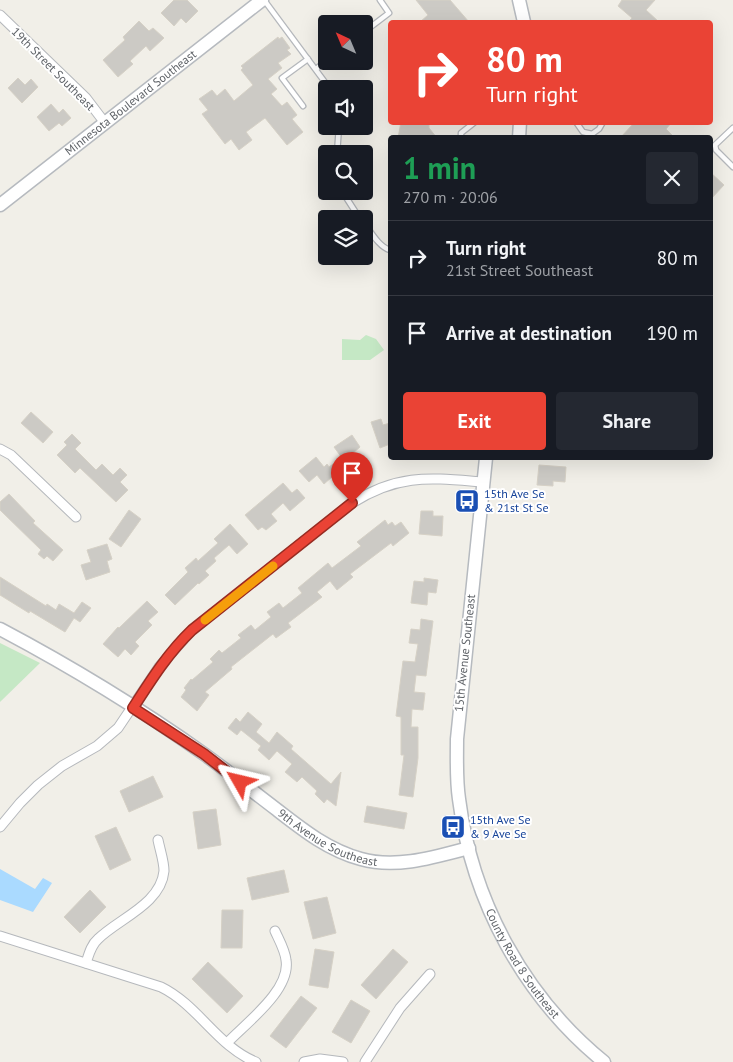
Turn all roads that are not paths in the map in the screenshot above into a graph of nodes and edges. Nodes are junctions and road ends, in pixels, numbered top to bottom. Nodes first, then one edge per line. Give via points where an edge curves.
1 (263, 0) edge
2 (380, 0) edge
3 (519, 0) edge
4 (0, 15) edge
5 (524, 20) edge
6 (373, 26) edge
7 (308, 59) junction
8 (316, 69) joint
9 (324, 80) edge
10 (303, 106) dead end
11 (105, 123) junction
12 (471, 125) edge
13 (578, 125) edge
14 (602, 125) edge
15 (733, 128) edge
16 (461, 135) edge
17 (733, 167) edge
18 (0, 206) edge
19 (373, 235) edge
20 (388, 250) edge
21 (0, 449) edge
22 (486, 460) edge
23 (484, 482) junction
24 (76, 517) dead end
25 (0, 629) edge
26 (133, 708) junction
27 (0, 827) edge
28 (158, 840) dead end
29 (469, 848) junction
30 (275, 931) dead end
31 (0, 936) edge
32 (86, 963) junction
33 (430, 974) dead end
34 (228, 1043) junction
35 (256, 1062) edge
36 (304, 1062) edge
37 (343, 1062) edge
38 (365, 1062) edge
39 (604, 1062) edge

1 - 7 lane
1 - 11 street, Minnesota Boulevard Southeast
2 - 6 lane via 389,14
3 - 5 street
4 - 11 street, 19th Street Southeast via 86,98
7 - 8 lane
7 - 10 lane via 282,78
8 - 9 lane
11 - 18 street, Minnesota Boulevard Southeast
12 - 16 lane
13 - 14 lane via 583,132 592,134
15 - 17 lane via 715,145
19 - 20 lane
21 - 24 street via 11,454
22 - 23 street, 15th Avenue Southeast
23 - 26 street via 415,479 367,493 192,630 159,667
23 - 29 street, 15th Avenue Southeast via 457,739 458,797
25 - 26 street, 9th Avenue Southeast via 42,651
26 - 27 street via 118,728 97,746 38,784
26 - 29 street, 9th Avenue Southeast via 204,754 311,836 337,851 363,860 387,862 426,859
28 - 32 street via 164,870 158,888 133,914 98,938
29 - 39 street, County Road 8 Southeast via 490,912 522,972 566,1027
30 - 34 street via 286,958 285,976 263,1008
31 - 32 street
32 - 34 street via 173,992
33 - 38 street via 400,1008
34 - 35 street
36 - 37 street via 332,1059

